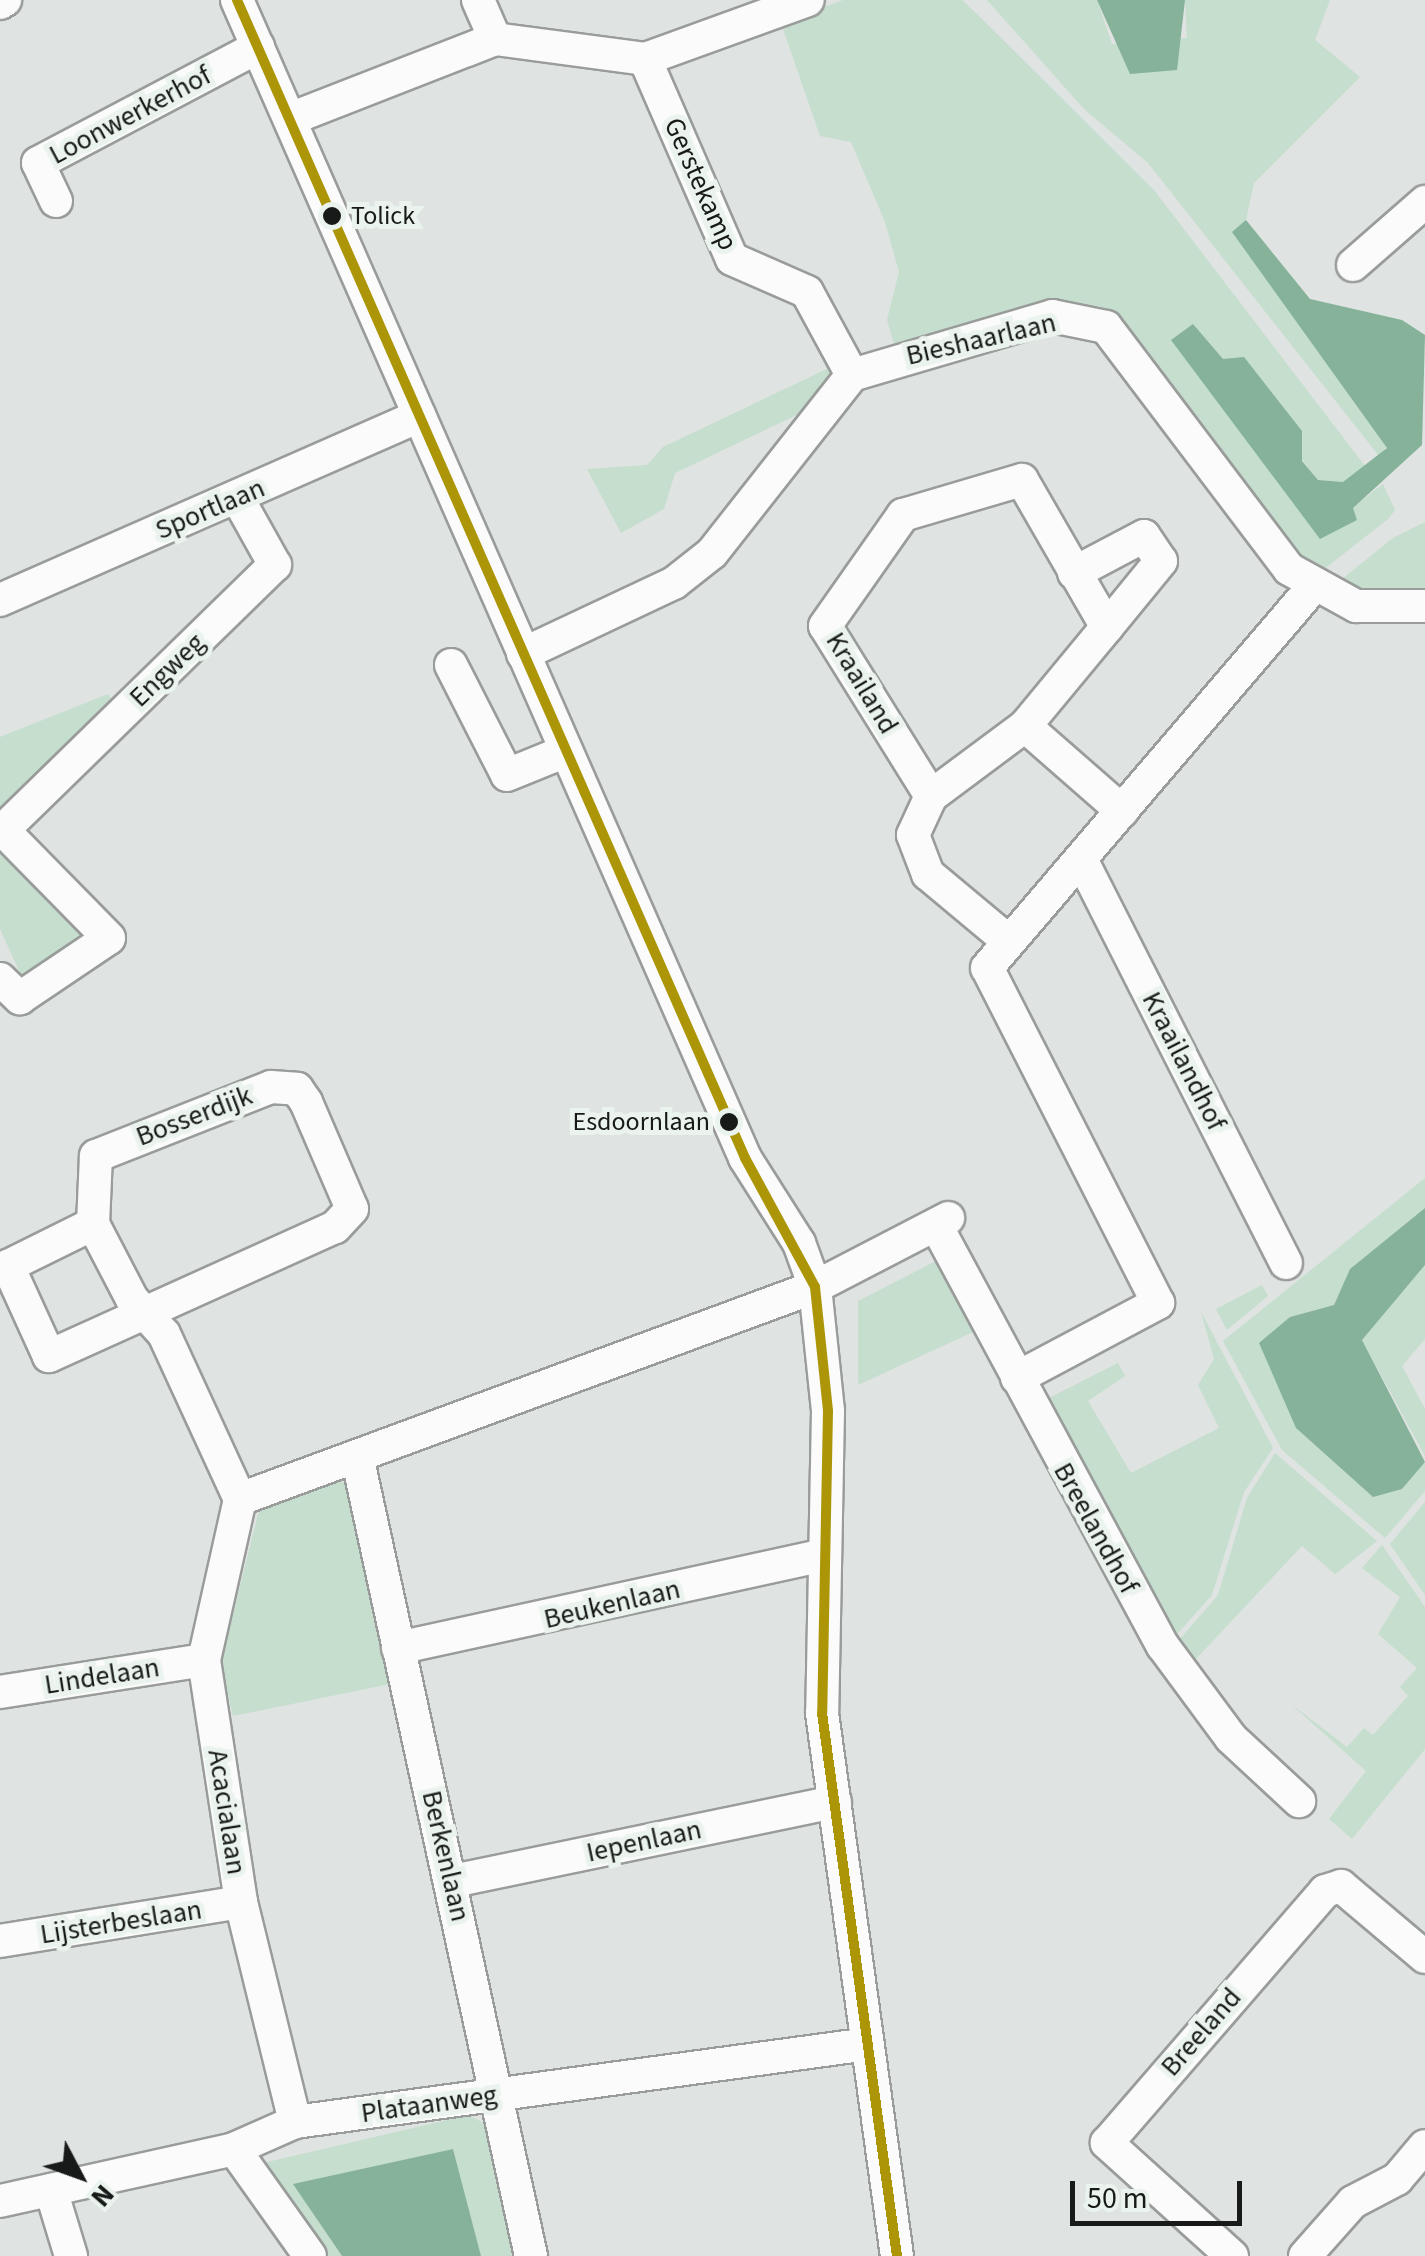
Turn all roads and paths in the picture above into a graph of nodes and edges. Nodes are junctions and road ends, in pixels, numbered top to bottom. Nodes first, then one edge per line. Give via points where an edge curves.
1 (237, 0) edge
2 (478, 0) edge
3 (808, 0) edge
4 (495, 39) junction
5 (258, 47) junction
6 (646, 58) junction
7 (290, 119) junction
8 (56, 201) dead end
9 (1425, 202) edge
10 (1353, 264) dead end
11 (852, 375) junction
12 (419, 416) junction
13 (237, 498) junction
14 (1074, 572) junction
15 (1313, 587) junction
16 (0, 600) edge
17 (1425, 606) edge
18 (1108, 627) junction
19 (523, 654) junction
20 (452, 665) dead end
21 (1025, 726) junction
22 (566, 750) junction
23 (931, 796) junction
24 (1122, 811) junction
25 (1, 831) edge
26 (1081, 859) junction
27 (1007, 940) junction
28 (0, 979) edge
29 (93, 1224) junction
30 (1286, 1263) dead end
31 (815, 1287) junction
32 (8, 1294) edge
33 (146, 1313) junction
34 (1017, 1378) junction
35 (357, 1456) junction
36 (240, 1499) junction
37 (824, 1555) junction
38 (398, 1648) junction
39 (204, 1660) junction
40 (0, 1692) edge
41 (1300, 1801) dead end
42 (834, 1802) junction
43 (453, 1880) junction
44 (241, 1902) junction
45 (0, 1942) edge
46 (1425, 1958) edge
47 (868, 2044) junction
48 (497, 2095) junction
49 (295, 2122) junction
50 (1425, 2146) edge
51 (234, 2149) junction
52 (51, 2190) junction
53 (0, 2202) edge
54 (71, 2256) edge
55 (310, 2256) edge
56 (530, 2256) edge
57 (897, 2256) edge
58 (1232, 2256) edge
59 (1305, 2256) edge

1 - 5 street
2 - 4 street
3 - 6 street
4 - 6 street
4 - 7 street
5 - 7 street
5 - 8 street, Loonwerkerhof via 38,163
6 - 11 street, Gerstekamp via 732,259 807,292
7 - 12 street
9 - 10 street
11 - 15 street, Bieshaarlaan via 1052,316 1106,327 1289,569
11 - 19 street via 712,554 674,583
12 - 13 street, Sportlaan
12 - 19 street
13 - 16 street, Sportlaan
13 - 25 street, Engweg via 275,565
14 - 18 street, Kraailand
14 - 18 street via 1144,536 1161,561
14 - 23 street, Kraailand via 1022,480 903,514 825,626
15 - 17 street, Bieshaarlaan via 1356,606
15 - 24 street
18 - 21 street
19 - 22 street
20 - 22 street via 508,774
21 - 23 street
21 - 24 street
22 - 31 street via 745,1158 799,1243
23 - 27 street via 913,835 928,874
24 - 26 street
25 - 28 street, Engweg via 108,938 20,998
26 - 27 street
26 - 30 street, Kraailandhof
27 - 34 street via 987,968 1078,1150 1169,1306
29 - 32 street, Bosserdijk via 16,1258 8,1266
29 - 33 street
29 - 33 street, Bosserdijk via 96,1156 272,1087 297,1090 306,1102 352,1209 335,1226
31 - 34 street, Breelandhof via 942,1222
31 - 35 street
31 - 37 street via 828,1411
32 - 33 street, Bosserdijk via 48,1356
33 - 36 street
34 - 41 street, Breelandhof via 1163,1646 1230,1738
35 - 36 street
35 - 38 street, Berkenlaan
36 - 39 street, Acacialaan
37 - 38 street, Beukenlaan
37 - 42 street via 821,1686
38 - 43 street, Berkenlaan
39 - 40 street, Lindelaan
39 - 44 street, Acacialaan
42 - 43 street, Iepenlaan
42 - 47 street
43 - 48 street, Berkenlaan
44 - 45 street, Lijsterbeslaan
44 - 49 street, Acacialaan
46 - 58 street, Breeland via 1341,1886 1325,1891 1106,2144
47 - 48 street, Plataanweg
47 - 57 street
48 - 49 street, Plataanweg
48 - 56 street, Berkenlaan
49 - 51 street, Plataanweg
50 - 59 street via 1397,2179 1353,2202
51 - 52 street, Plataanweg
51 - 55 street
52 - 53 street, Plataanweg
52 - 54 street

